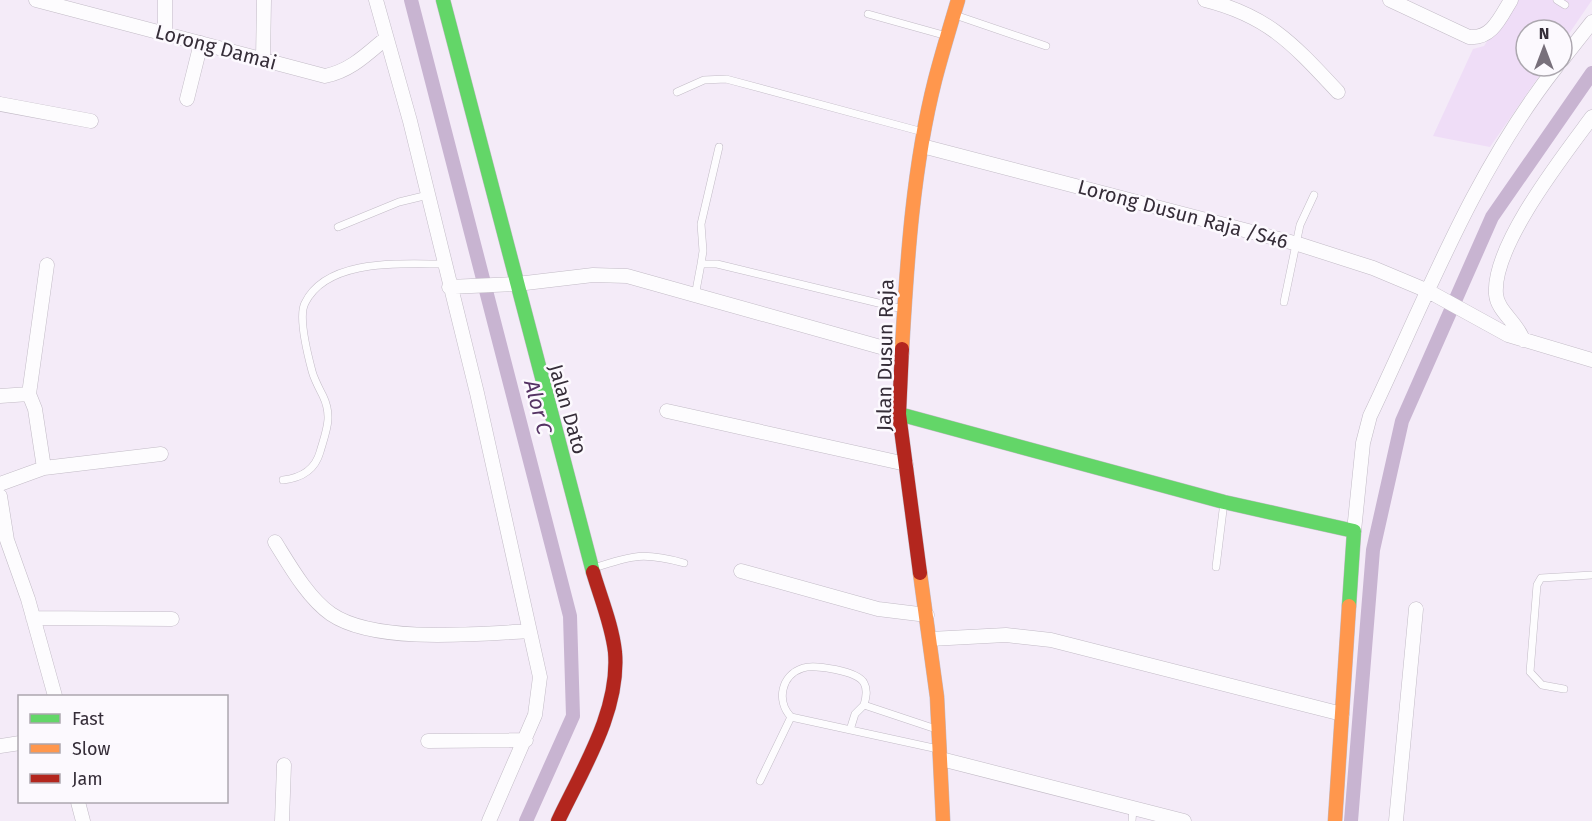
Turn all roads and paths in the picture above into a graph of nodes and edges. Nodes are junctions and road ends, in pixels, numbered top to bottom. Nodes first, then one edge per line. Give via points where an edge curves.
1 (36, 0) edge
2 (165, 0) edge
3 (264, 0) edge
4 (375, 0) edge
5 (443, 0) edge
6 (957, 0) edge
7 (1205, 0) edge
8 (1390, 0) edge
9 (1511, 0) edge
10 (1557, 0) edge
11 (1565, 5) dead end
12 (868, 14) dead end
13 (953, 14) junction
14 (1592, 22) edge
15 (165, 33) junction
16 (947, 36) junction
17 (385, 39) junction
18 (201, 43) junction
19 (1574, 45) edge
20 (1046, 46) dead end
21 (263, 59) junction
22 (1545, 78) edge
23 (677, 92) dead end
24 (1338, 92) dead end
25 (187, 99) dead end
26 (0, 104) edge
27 (1592, 117) edge
28 (91, 121) dead end
29 (923, 139) junction
30 (719, 147) dead end
31 (428, 195) junction
32 (1314, 195) dead end
33 (339, 227) dead end
34 (1298, 244) junction
35 (47, 264) dead end
36 (443, 264) junction
37 (701, 264) junction
38 (515, 284) junction
39 (453, 286) junction
40 (1433, 294) junction
41 (695, 296) junction
42 (1284, 302) dead end
43 (904, 309) junction
44 (1523, 340) junction
45 (902, 353) junction
46 (1592, 360) edge
47 (29, 394) junction
48 (0, 396) edge
49 (667, 411) dead end
50 (899, 414) junction
51 (161, 454) dead end
52 (906, 464) junction
53 (44, 468) junction
54 (283, 480) dead end
55 (0, 484) edge
56 (0, 496) edge
57 (1224, 502) junction
58 (1354, 531) junction
59 (276, 542) dead end
60 (684, 563) dead end
61 (1216, 567) dead end
62 (591, 568) junction
63 (741, 571) dead end
64 (1592, 575) edge
65 (1416, 609) dead end
66 (927, 615) junction
67 (33, 618) junction
68 (172, 619) dead end
69 (529, 631) junction
70 (930, 639) junction
71 (1564, 689) dead end
72 (55, 695) edge
73 (864, 705) junction
74 (1342, 714) junction
75 (791, 717) junction
76 (850, 730) junction
77 (939, 730) junction
78 (526, 740) junction
79 (428, 741) dead end
80 (18, 743) edge
81 (0, 746) edge
82 (941, 754) junction
83 (284, 765) dead end
84 (760, 781) dead end
85 (78, 803) edge
86 (1133, 815) edge
87 (83, 821) edge
88 (282, 821) edge
89 (489, 821) edge
90 (558, 821) edge
91 (943, 821) edge
92 (1184, 821) edge
93 (1335, 821) edge
94 (1396, 821) edge

1 - 15 street, Lorong Damai
2 - 15 street
3 - 21 street
4 - 17 street
5 - 38 street, Jalan Dato
6 - 13 street, Jalan Dusun Raja
7 - 24 street via 1259,19 1290,41
8 - 9 street via 1468,37 1478,38 1496,25
10 - 11 lane
12 - 16 lane
13 - 16 street, Jalan Dusun Raja
13 - 20 lane
14 - 19 street
15 - 18 street, Lorong Damai
16 - 29 street, Jalan Dusun Raja
17 - 21 street, Lorong Damai via 356,64 326,76
17 - 31 street
18 - 21 street, Lorong Damai
18 - 25 street
22 - 40 street via 1494,156
23 - 29 lane via 704,80 726,79
26 - 28 street
27 - 44 street via 1527,210 1498,277 1498,304 1520,330
29 - 34 street, Lorong Dusun Raja /S46
29 - 43 street, Jalan Dusun Raja
30 - 37 lane via 701,224
31 - 33 lane via 399,202
31 - 36 street
32 - 34 lane via 1304,215
34 - 40 street, Lorong Dusun Raja /S46 via 1401,278
34 - 42 lane
35 - 47 street
36 - 39 street
36 - 54 lane via 390,264 344,272 324,282 304,303 302,318 312,373 327,403 330,419 316,464 297,478
37 - 41 lane
37 - 43 lane via 717,264
38 - 39 street
38 - 41 street via 593,275 627,276
38 - 62 street, Jalan Dato
39 - 69 street
40 - 44 street, Lorong Dusun Raja /S46
40 - 58 street via 1371,416 1363,443
41 - 45 street
43 - 45 street, Jalan Dusun Raja
44 - 46 street, Lorong Dusun Raja /S46
45 - 50 street, Jalan Dusun Raja
47 - 48 street
47 - 53 street
49 - 52 street
50 - 52 street, Jalan Dusun Raja
50 - 57 street
51 - 53 street
52 - 66 street, Jalan Dusun Raja
53 - 55 street
56 - 67 street via 8,540
57 - 58 street
57 - 61 lane
58 - 74 street
59 - 69 street via 312,595 331,614 352,624 374,631 421,635
60 - 62 lane via 640,555
62 - 90 street, Jalan Dato via 613,635 614,681 598,731
63 - 66 street via 869,607
64 - 71 lane via 1550,576 1541,578 1538,585 1530,672 1542,685
65 - 94 street
66 - 70 street, Jalan Dusun Raja
67 - 68 street
67 - 72 street
69 - 78 street via 540,686
70 - 74 street via 1006,635 1051,640
70 - 77 street, Jalan Dusun Raja
73 - 75 lane via 866,687 861,679 839,671 804,667 794,672 783,687 783,705
73 - 76 lane
73 - 77 lane
74 - 93 street
75 - 76 lane
75 - 84 lane
76 - 82 lane
77 - 82 street, Jalan Dusun Raja
78 - 79 street
78 - 89 street
80 - 81 street
82 - 86 street
82 - 91 street, Jalan Dusun Raja
83 - 88 street
85 - 87 street
86 - 92 street

